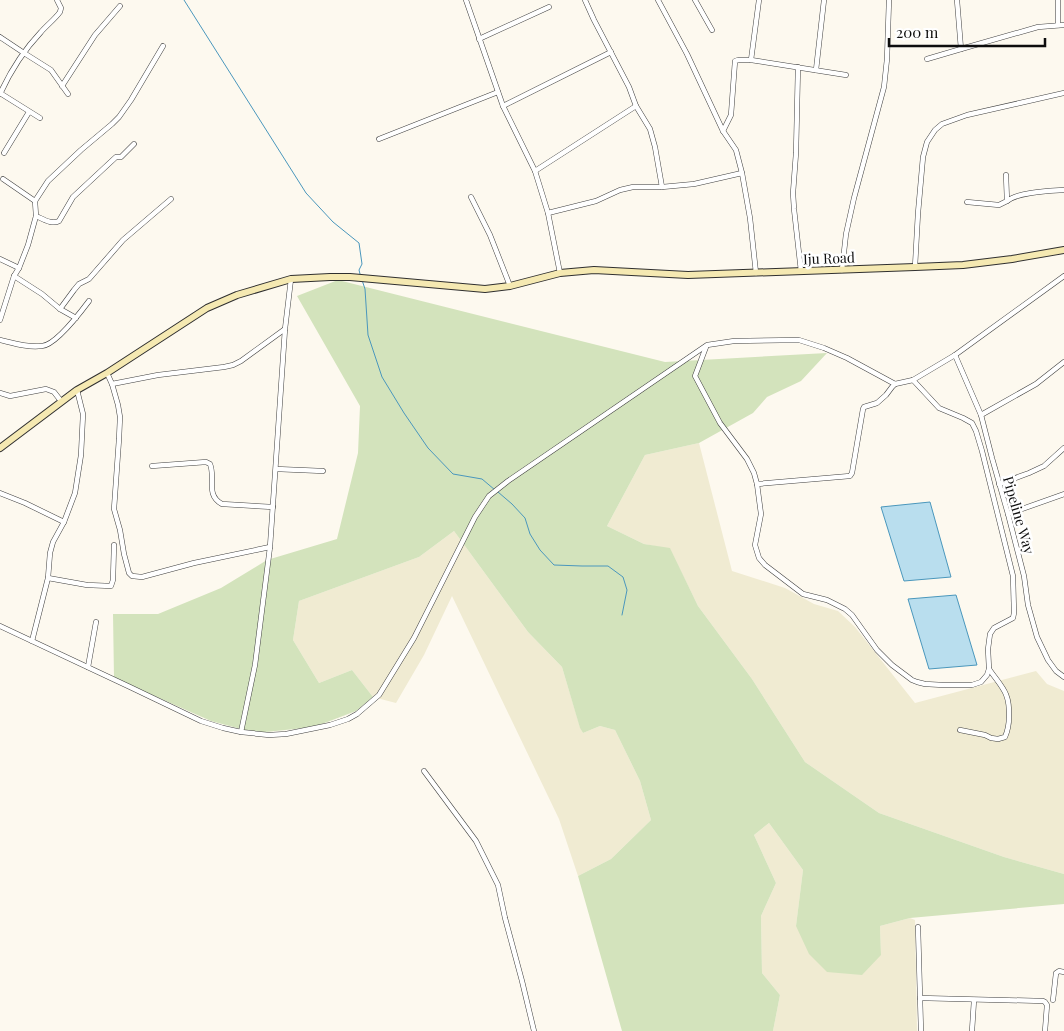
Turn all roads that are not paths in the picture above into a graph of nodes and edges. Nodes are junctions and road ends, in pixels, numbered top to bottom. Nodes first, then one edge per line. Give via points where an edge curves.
1 (57, 0) edge
2 (466, 0) edge
3 (585, 0) edge
4 (658, 0) edge
5 (696, 0) edge
6 (759, 0) edge
7 (824, 0) edge
8 (889, 0) edge
9 (957, 0) edge
10 (1058, 0) edge
11 (120, 6) dead end
12 (549, 7) dead end
13 (1058, 25) junction
14 (1064, 25) edge
15 (712, 30) dead end
16 (0, 37) edge
17 (479, 39) junction
18 (163, 46) dead end
19 (960, 48) junction
20 (611, 52) junction
21 (24, 54) junction
22 (927, 59) dead end
23 (751, 60) junction
24 (798, 67) junction
25 (816, 70) junction
26 (846, 75) dead end
27 (3, 80) edge
28 (62, 86) junction
29 (498, 92) junction
30 (0, 93) edge
31 (1064, 93) edge
32 (68, 94) dead end
33 (503, 106) junction
34 (636, 106) junction
35 (29, 112) junction
36 (40, 118) dead end
37 (723, 131) junction
38 (379, 139) dead end
39 (134, 144) dead end
40 (4, 153) dead end
41 (535, 170) junction
42 (742, 173) junction
43 (1006, 175) dead end
44 (3, 179) dead end
45 (662, 187) junction
46 (1064, 190) edge
47 (471, 197) dead end
48 (171, 199) dead end
49 (35, 201) junction
50 (1007, 201) junction
51 (967, 202) dead end
52 (548, 213) junction
53 (36, 216) junction
54 (1064, 250) edge
55 (0, 259) edge
56 (916, 267) junction
57 (19, 268) junction
58 (842, 270) junction
59 (801, 271) junction
60 (560, 273) junction
61 (756, 273) junction
62 (14, 276) junction
63 (1064, 276) edge
64 (291, 279) junction
65 (510, 286) junction
66 (89, 301) dead end
67 (60, 309) junction
68 (76, 318) junction
69 (0, 320) edge
70 (286, 329) junction
71 (0, 340) edge
72 (707, 346) junction
73 (955, 355) junction
74 (1064, 362) edge
75 (107, 373) junction
76 (913, 380) junction
77 (112, 384) junction
78 (896, 384) junction
79 (77, 390) junction
80 (0, 393) edge
81 (62, 400) junction
82 (981, 415) junction
83 (0, 448) edge
84 (1064, 448) edge
85 (152, 466) dead end
86 (276, 469) junction
87 (323, 471) dead end
88 (757, 484) junction
89 (999, 484) junction
90 (0, 493) edge
91 (1064, 494) edge
92 (273, 507) junction
93 (1008, 514) junction
94 (64, 522) junction
95 (114, 545) dead end
96 (270, 547) junction
97 (48, 578) junction
98 (96, 622) dead end
99 (0, 626) edge
100 (32, 641) junction
101 (88, 667) junction
102 (988, 669) junction
103 (1064, 677) edge
104 (960, 730) dead end
105 (240, 732) junction
106 (424, 771) dead end
107 (918, 927) dead end
108 (1064, 972) edge
109 (920, 998) junction
110 (974, 1000) junction
111 (1053, 1000) dead end
112 (534, 1031) edge
113 (921, 1031) edge
114 (972, 1031) edge
115 (1045, 1031) edge

1 - 21 street via 60,12
2 - 17 street
3 - 20 street
4 - 37 street
5 - 15 street
6 - 23 street
7 - 25 street
8 - 58 street via 884,87 854,198
9 - 19 street
10 - 13 street
11 - 28 street via 95,35
12 - 17 street
13 - 14 street
13 - 19 street via 1038,27
16 - 21 street
17 - 29 street
18 - 49 street via 119,117 48,181
19 - 22 street
20 - 33 street
20 - 34 street
21 - 27 street
21 - 28 street via 51,70
23 - 24 street
23 - 37 street via 735,61 731,115
24 - 25 street
24 - 59 street via 793,193
25 - 26 street
27 - 30 street
28 - 32 street
29 - 33 street
29 - 38 street
30 - 35 street
31 - 56 street via 938,126 927,142 923,157
33 - 41 street
34 - 41 street
34 - 45 street via 650,129
35 - 36 street
35 - 40 street
37 - 42 street via 736,150
39 - 53 street via 73,197 59,222 52,223
41 - 52 street
42 - 45 street via 694,184
42 - 61 street
43 - 50 street
44 - 49 street
45 - 52 street via 633,187 596,201
46 - 50 street via 1012,197
47 - 65 street
48 - 67 street via 123,240
49 - 53 street
50 - 51 street via 999,204
52 - 60 street
53 - 57 street
54 - 56 main road, Iju Road via 963,265
55 - 57 street
56 - 58 main road, Iju Road
57 - 62 street
58 - 59 main road, Iju Road
59 - 61 main road, Iju Road
60 - 61 main road, Iju Road via 594,270 688,275
60 - 65 main road, Iju Road
62 - 67 street
62 - 69 street
63 - 73 street
64 - 65 main road, Iju Road via 350,277 485,289
64 - 70 street
64 - 75 main road, Iju Road via 237,294 207,308
66 - 68 street
67 - 68 street
68 - 71 street via 49,345 30,346
70 - 77 street via 233,365
70 - 86 street
72 - 78 street via 734,341 799,340 847,358
72 - 88 street via 695,376 720,422 747,459
72 - 105 street via 489,496 414,638 379,695 357,714 330,725 286,734
73 - 76 street
73 - 82 street, Pipeline Way
74 - 82 street via 1036,384
75 - 77 street
75 - 79 main road, Iju Road
76 - 78 street
76 - 102 street via 939,408 972,423 982,451 1014,589 1013,618 994,628 990,634
77 - 96 street via 120,417 114,509 129,573 142,577
78 - 88 street via 877,403 862,409 850,476
79 - 81 main road, Iju Road
79 - 94 street via 83,414 81,455 75,493
80 - 81 street via 10,396 46,389
81 - 83 main road, Iju Road
82 - 89 street, Pipeline Way
84 - 89 street via 1044,466
85 - 92 street via 206,462 212,468 212,491 217,501
86 - 87 street
86 - 92 street
88 - 102 street via 761,514 755,545 759,558 766,565 803,594 845,609 877,650 912,680 925,684 972,685 981,682
89 - 93 street, Pipeline Way
90 - 94 street
91 - 93 street
92 - 96 street
93 - 103 street, Pipeline Way via 1038,637 1048,660
94 - 97 street via 53,542
95 - 97 street via 112,586
96 - 105 street via 255,665
97 - 100 street
98 - 101 street
99 - 100 street
100 - 101 street
101 - 105 street via 201,721
102 - 104 street via 1009,701 1008,732 998,739
106 - 112 street via 476,841 498,884
107 - 109 street
108 - 111 street via 1056,973
109 - 110 street
109 - 113 street
110 - 114 street
110 - 115 street via 1045,1002

